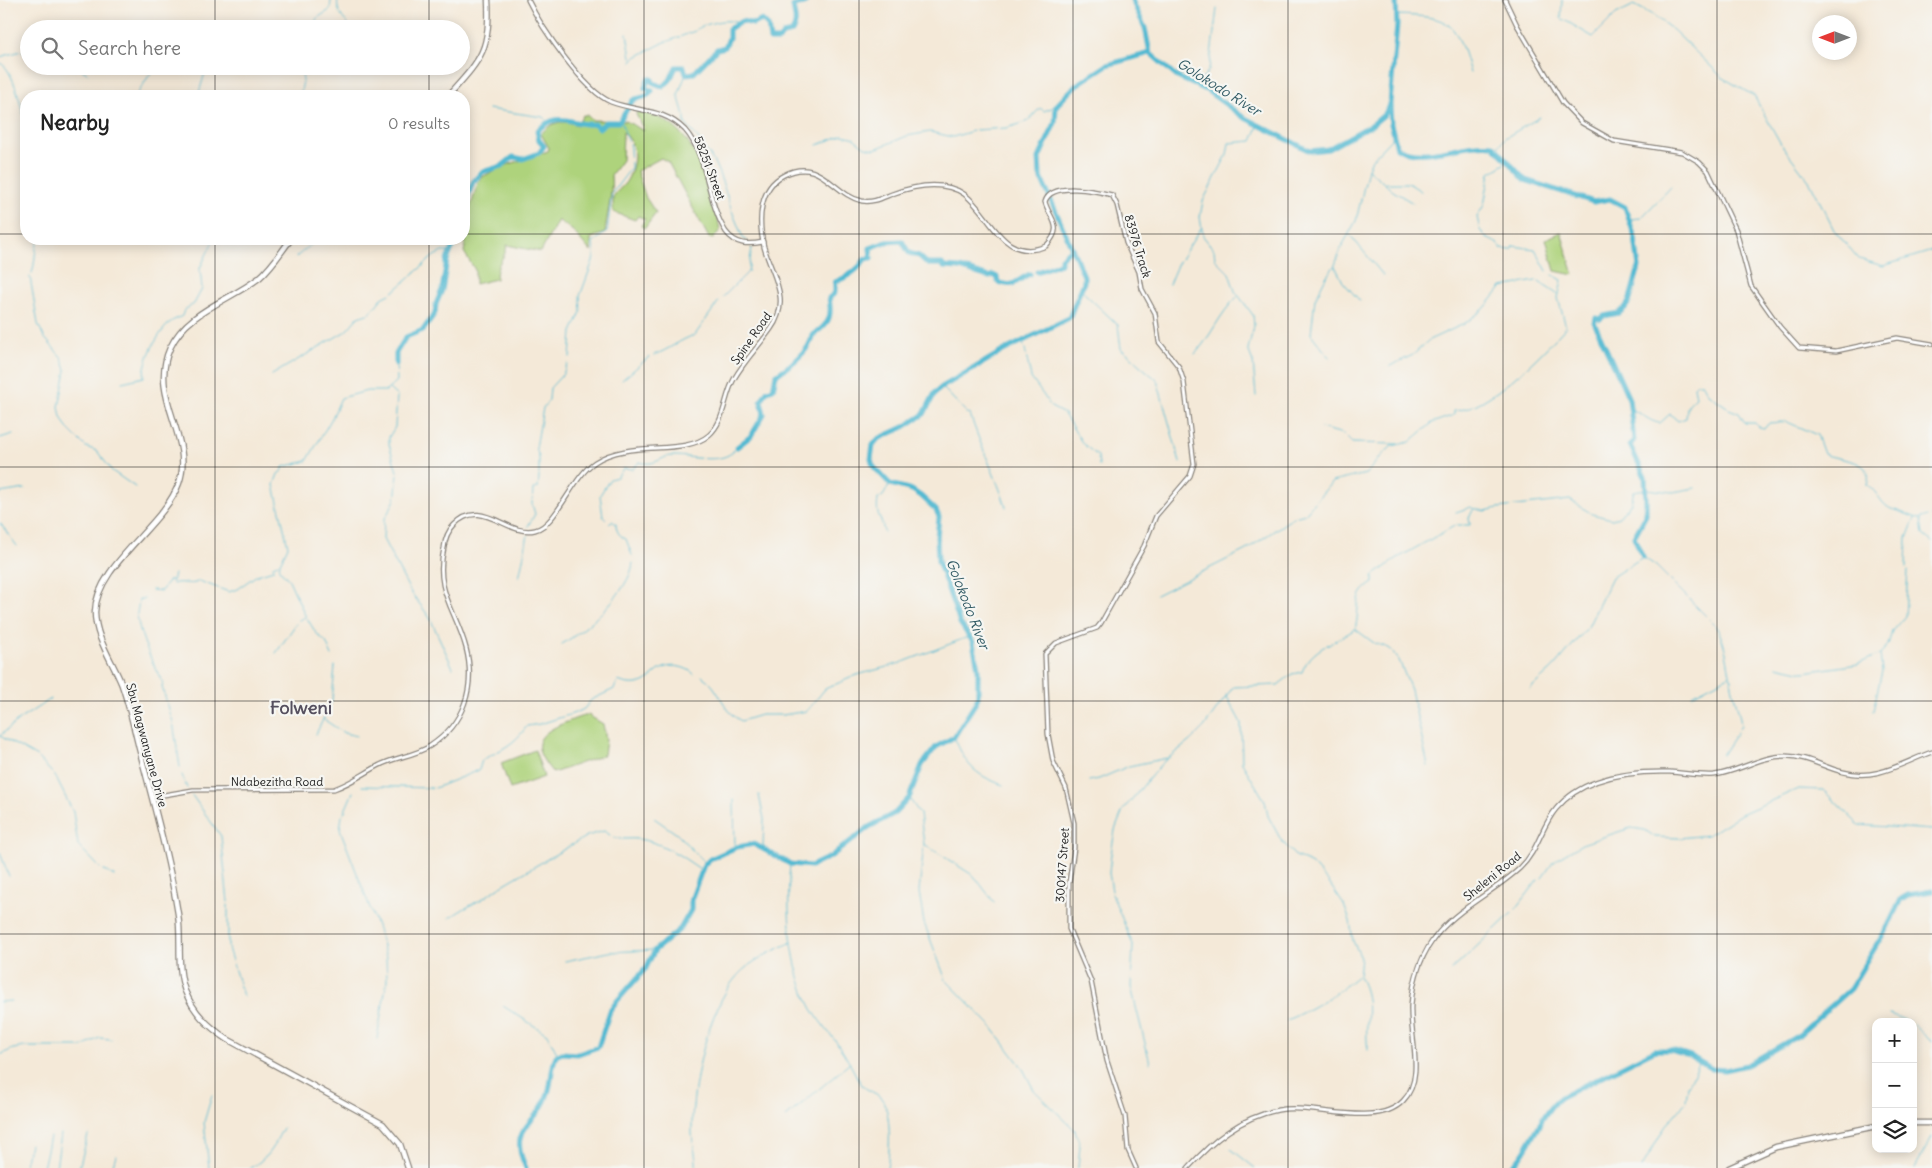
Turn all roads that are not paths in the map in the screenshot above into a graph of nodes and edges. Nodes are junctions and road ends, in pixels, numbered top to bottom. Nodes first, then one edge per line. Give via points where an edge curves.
1 (488, 0) edge
2 (528, 0) edge
3 (1506, 0) edge
4 (470, 71) edge
5 (467, 75) edge
6 (453, 90) edge
7 (763, 242) junction
8 (286, 245) edge
9 (1034, 249) joint
10 (1932, 344) edge
11 (1179, 367) joint
12 (568, 491) joint
13 (1932, 752) edge
14 (152, 797) junction
15 (1932, 1122) edge
16 (1917, 1123) edge
17 (1872, 1127) edge
18 (408, 1168) edge
19 (1136, 1168) edge
20 (1188, 1168) edge
21 (1729, 1168) edge

1 - 4 main road via 489,28 483,51
2 - 7 street, 58251 Street via 548,33 596,93 618,104 662,114 684,130 695,147 726,232 744,244
3 - 10 street via 1563,103 1582,123 1614,142 1682,152 1708,171 1736,230 1752,287 1799,348 1836,352 1897,338
5 - 6 main road
7 - 9 street, Spine Road via 762,208 766,193 784,175 806,170 822,175 852,198 863,201 916,187 950,188 976,205 1003,240 1017,248
7 - 12 street, Spine Road via 780,291 778,316 732,382 715,429 695,443 631,448 613,453 586,469
8 - 14 main road, Sbu Magwanyane Drive via 264,273 193,319 172,344 165,362 163,383 182,451 181,479 172,498 106,580 96,601 98,631 123,688
9 - 11 street, 83976 Track via 1046,246 1053,235 1055,222 1045,202 1050,196 1061,190 1073,189 1112,195 1126,243 1139,272 1142,290 1155,313 1160,342
11 - 19 street, 300147 Street via 1194,457 1191,473 1156,516 1144,546 1098,626 1056,643 1045,656 1050,748 1054,766 1066,788 1074,823 1068,883 1069,929 1090,981 1107,1061 1125,1116 1126,1145
12 - 14 street, Ndabezitha Road via 548,523 538,529 522,530 478,514 461,519 447,534 440,579 465,645 470,686 459,718 434,744 381,764 352,783 334,789 193,790
13 - 20 street, Sheleni Road via 1876,774 1847,773 1785,756 1760,759 1717,774 1649,773 1599,781 1580,788 1551,815 1523,865 1455,916 1424,956 1411,1006 1414,1076 1411,1090 1403,1101 1390,1110 1374,1114 1296,1109 1270,1112 1220,1135
14 - 18 main road, Sbu Magwanyane Drive via 178,917 181,977 196,1012 227,1039 383,1124 400,1144
15 - 16 main road
17 - 21 main road via 1776,1147

